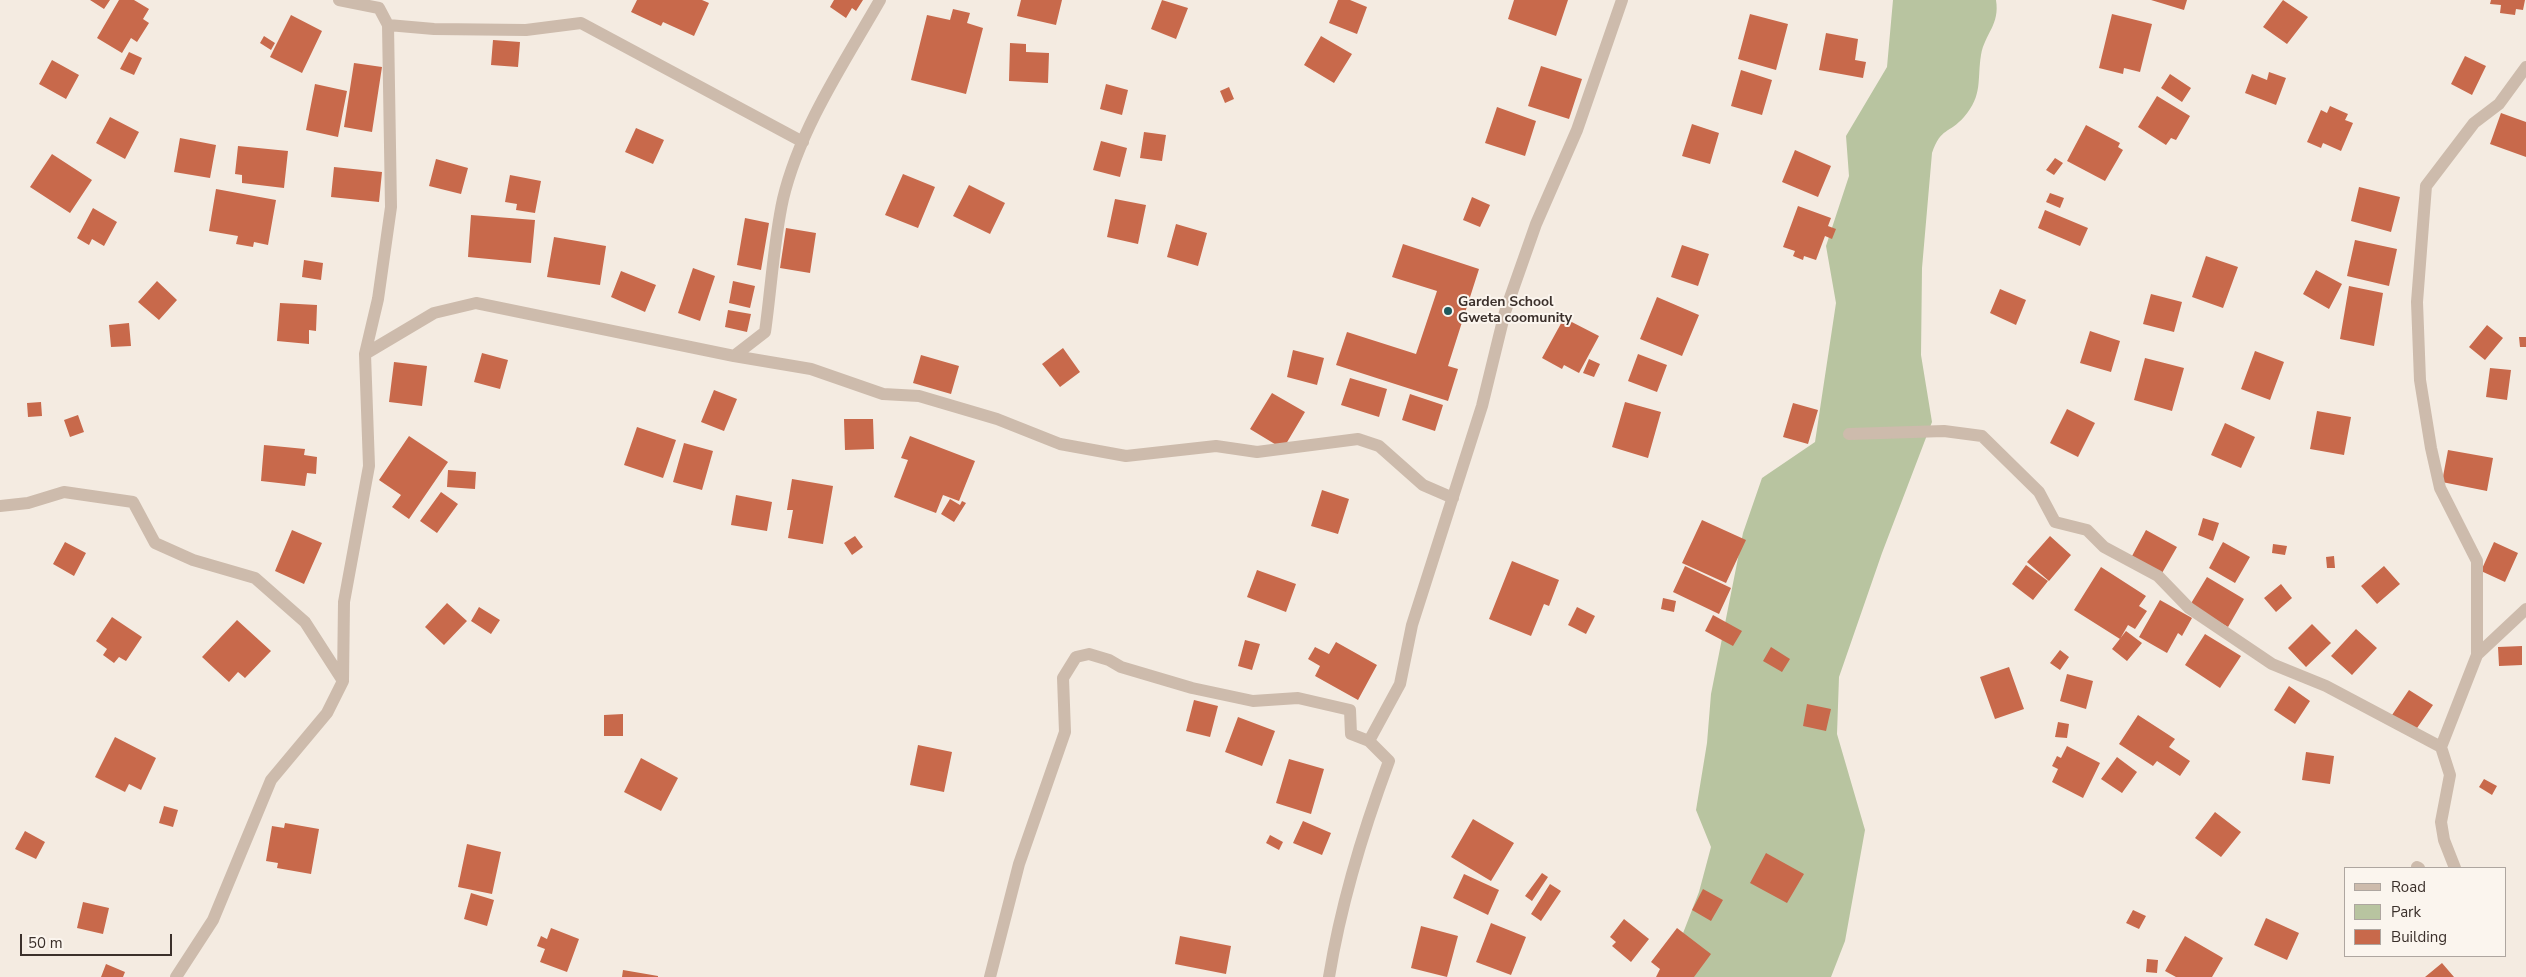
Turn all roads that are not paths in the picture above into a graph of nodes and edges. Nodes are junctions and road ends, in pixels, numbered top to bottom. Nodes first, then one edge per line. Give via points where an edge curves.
1 (339, 0) edge
2 (880, 0) edge
3 (1622, 0) edge
4 (376, 4) edge
5 (388, 25) junction
6 (2526, 67) edge
7 (803, 142) junction
8 (365, 354) junction
9 (734, 356) junction
10 (1849, 434) dead end
11 (1453, 498) junction
12 (0, 506) edge
13 (2526, 609) edge
14 (2477, 655) junction
15 (343, 681) junction
16 (1369, 741) junction
17 (2441, 748) junction
18 (2456, 867) edge
19 (176, 977) edge
20 (990, 977) edge
21 (1329, 977) edge

1 - 4 street
2 - 7 street
3 - 11 street via 1577,130 1536,224 1505,312 1482,406
4 - 5 street
5 - 7 street via 526,30 581,23
5 - 8 street via 391,207 378,299
6 - 14 street via 2499,104 2474,123 2426,186 2417,302 2420,380 2440,488 2477,561
7 - 9 street via 783,199 765,332
8 - 9 street via 434,313 476,303
8 - 15 street via 369,466 344,602
9 - 11 street via 812,369 883,394 918,396 997,419 1060,444 1126,456 1216,446 1257,452 1358,439 1379,446 1422,484
10 - 17 street via 1944,431 1982,436 2039,492 2055,522 2087,530 2110,550 2158,576 2189,608 2272,664 2326,686
11 - 16 street via 1412,625 1400,684
12 - 15 street via 28,503 64,492 133,502 155,543 193,560 255,578 305,622
13 - 14 street
14 - 17 street
15 - 19 street via 327,713 271,780 213,920
16 - 20 street via 1351,734 1350,710 1298,698 1253,701 1121,668 1109,660 1089,654 1076,657 1063,678 1065,732 1019,864
16 - 21 street via 1389,761 1367,820
17 - 18 street via 2450,775 2441,822 2444,840

